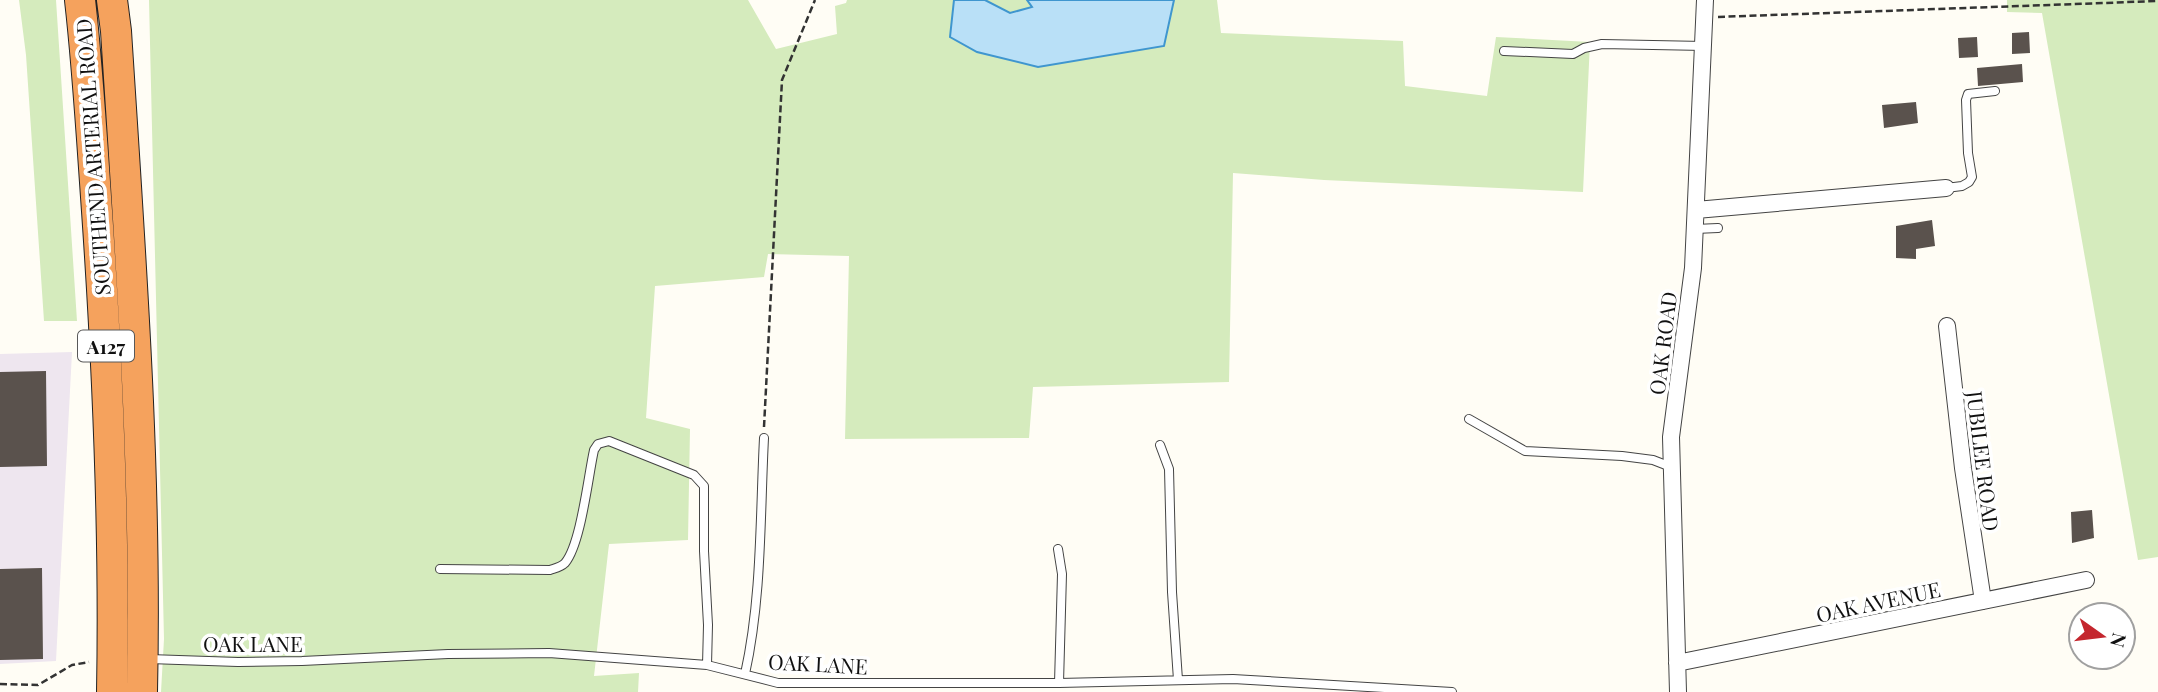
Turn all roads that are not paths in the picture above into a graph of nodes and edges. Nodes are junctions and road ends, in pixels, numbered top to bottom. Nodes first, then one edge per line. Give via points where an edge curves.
1 (80, 0) edge
2 (112, 0) edge
3 (1705, 0) edge
4 (1704, 46) junction
5 (1504, 51) dead end
6 (1995, 91) dead end
7 (1946, 188) joint
8 (1696, 210) junction
9 (1718, 228) dead end
10 (1695, 229) junction
11 (1947, 326) dead end
12 (1469, 419) dead end
13 (764, 438) road end
14 (1160, 445) dead end
15 (1671, 467) junction
16 (1058, 549) dead end
17 (440, 569) dead end
18 (2086, 580) dead end
19 (1983, 601) junction
20 (143, 658) junction
21 (1677, 663) junction
22 (707, 665) junction
23 (745, 674) junction
24 (1178, 680) junction
25 (1221, 680) junction
26 (1059, 683) junction
27 (112, 692) edge
28 (142, 692) edge
29 (1221, 692) edge
30 (1452, 692) edge
31 (1678, 692) edge

1 - 27 highway, SOUTHEND ARTERIAL ROAD / A127 via 106,347
2 - 20 highway, SOUTHEND ARTERIAL ROAD / A127 via 135,334
3 - 4 street, OAK ROAD
4 - 5 lane via 1602,44 1573,54
4 - 8 street, OAK ROAD
6 - 7 lane via 1968,94 1972,177 1962,186
7 - 8 street
8 - 10 street, OAK ROAD
9 - 10 lane
10 - 15 street, OAK ROAD
11 - 19 street, JUBILEE ROAD
12 - 15 lane via 1525,451 1630,457
13 - 23 lane via 758,585
14 - 24 lane via 1169,470
15 - 21 street, OAK ROAD
16 - 26 lane via 1062,574
17 - 22 lane via 550,570 562,566 577,535 594,450 609,441 694,475 704,486
18 - 19 street, OAK AVENUE
19 - 21 street, OAK AVENUE
20 - 22 lane, OAK LANE via 250,662 549,653
20 - 28 highway, SOUTHEND ARTERIAL ROAD / A127
21 - 31 street, OAK ROAD
22 - 23 lane, OAK LANE
23 - 26 lane, OAK LANE via 778,683
24 - 25 lane, OAK LANE
24 - 26 lane, OAK LANE
25 - 29 lane
25 - 30 lane, OAK LANE

